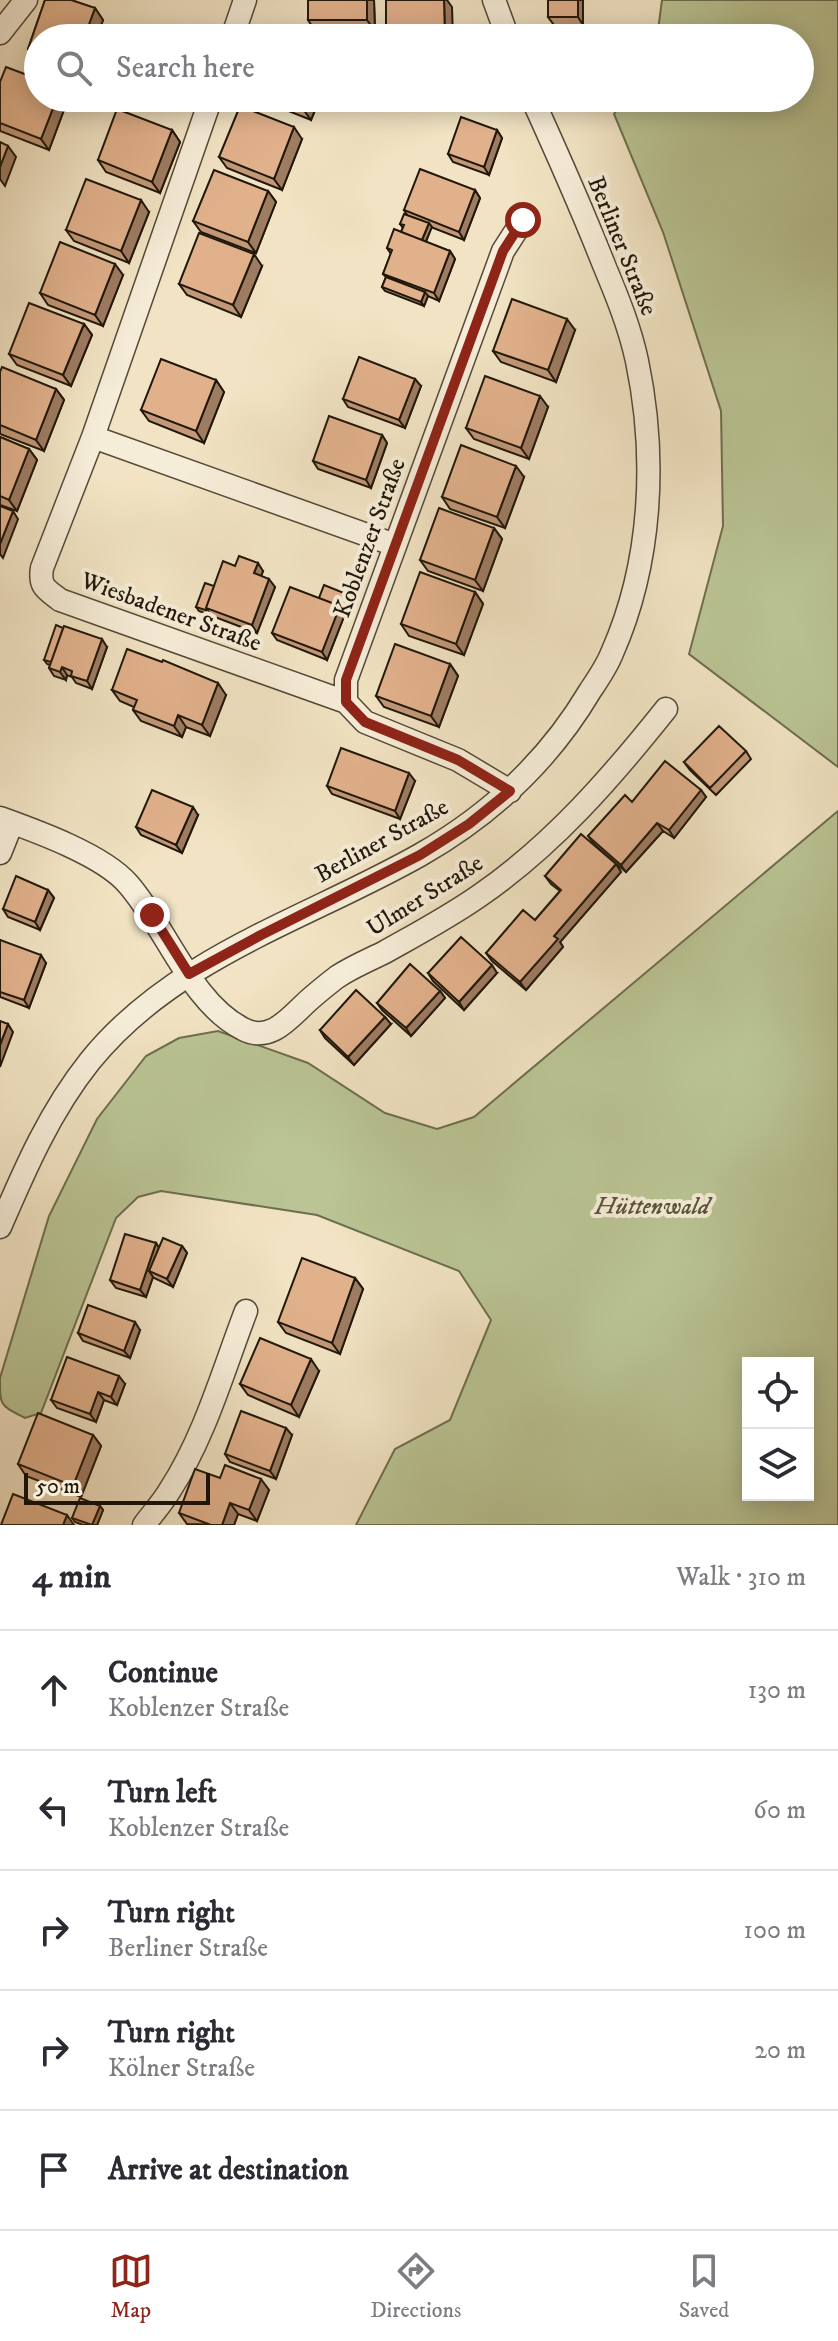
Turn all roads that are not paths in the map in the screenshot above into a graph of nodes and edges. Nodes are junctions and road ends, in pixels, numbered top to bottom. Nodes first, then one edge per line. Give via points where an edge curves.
1 (26, 0) edge
2 (245, 0) edge
3 (494, 0) edge
4 (237, 24) edge
5 (503, 24) edge
6 (0, 33) edge
7 (206, 112) edge
8 (538, 112) edge
9 (523, 220) dead end
10 (93, 437) junction
11 (395, 545) junction
12 (346, 702) junction
13 (666, 709) dead end
14 (510, 791) junction
15 (6, 820) edge
16 (0, 853) edge
17 (189, 974) junction
18 (0, 1227) edge
19 (246, 1311) dead end
20 (144, 1525) edge

1 - 6 street
2 - 4 street
3 - 5 street
7 - 10 street, Wiesbadener Straße
8 - 14 street, Berliner Straße via 620,303 637,359 649,472 645,536 612,655 553,746
9 - 11 street, Koblenzer Straße via 503,251
10 - 11 street
10 - 12 street, Wiesbadener Straße via 42,568 43,587 60,600
11 - 12 street, Koblenzer Straße via 346,680
12 - 14 street via 365,722 458,760
13 - 17 street, Ulmer Straße via 623,763 525,862 428,929 338,977 281,1027 246,1031 218,1013
14 - 17 street, Berliner Straße via 420,855
15 - 16 street
15 - 17 street, Ulmer Straße via 78,850 127,881
17 - 18 street, Berliner Straße via 158,995 91,1060 32,1154
19 - 20 street via 191,1451 171,1490

